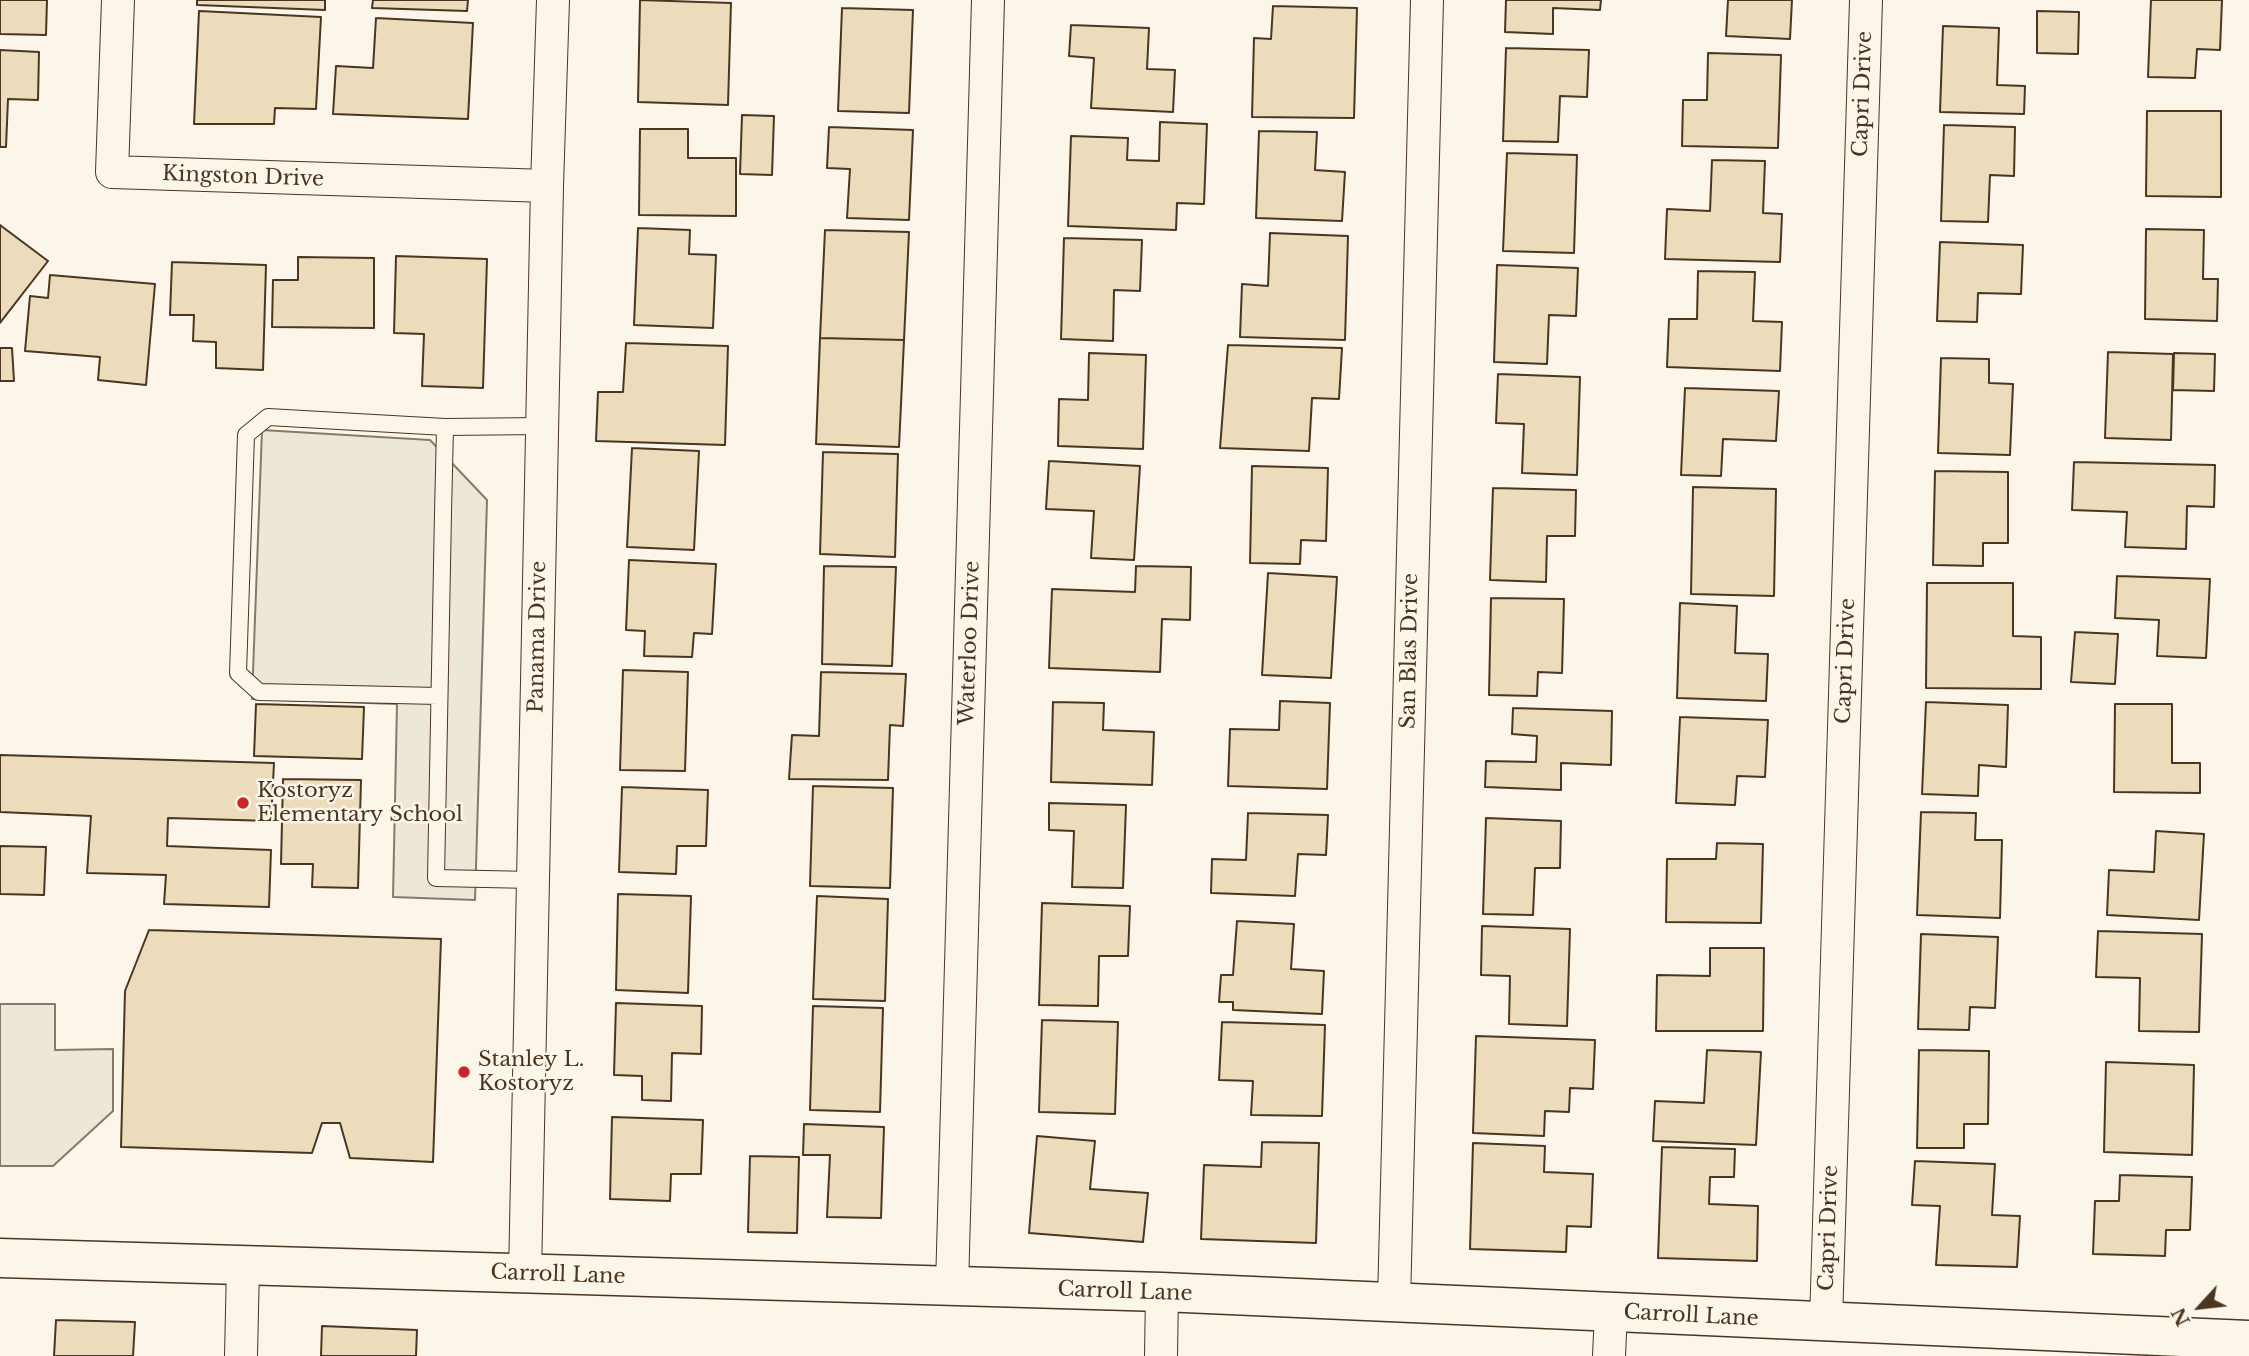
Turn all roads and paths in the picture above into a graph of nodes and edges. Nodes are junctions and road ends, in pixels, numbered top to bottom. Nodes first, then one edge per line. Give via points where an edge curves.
1 (118, 0) edge
2 (553, 0) edge
3 (988, 0) edge
4 (1427, 0) edge
5 (1866, 0) edge
6 (547, 186) junction
7 (542, 426) junction
8 (444, 427) junction
9 (439, 696) junction
10 (533, 880) junction
11 (0, 1258) edge
12 (243, 1266) junction
13 (525, 1275) junction
14 (951, 1286) junction
15 (1162, 1293) junction
16 (1394, 1303) junction
17 (1611, 1312) junction
18 (1826, 1322) junction
19 (2249, 1340) edge
20 (241, 1356) edge
21 (1161, 1356) edge
22 (1609, 1356) edge

1 - 6 street, Kingston Drive via 112,172
2 - 6 street, Panama Drive
3 - 14 street, Waterloo Drive
4 - 16 street, San Blas Drive
5 - 18 street, Capri Drive
6 - 7 street, Panama Drive
7 - 8 lane
7 - 10 street, Panama Drive
8 - 9 lane
8 - 9 lane via 268,417 246,435 238,673 259,692
9 - 10 lane via 436,878
10 - 13 street, Panama Drive
11 - 12 street, Carroll Lane
12 - 13 street, Carroll Lane
12 - 20 street
13 - 14 street, Carroll Lane
14 - 15 street, Carroll Lane
15 - 16 street, Carroll Lane
15 - 21 street
16 - 17 street, Carroll Lane
17 - 18 street, Carroll Lane
17 - 22 street
18 - 19 street, Carroll Lane via 2035,1337

